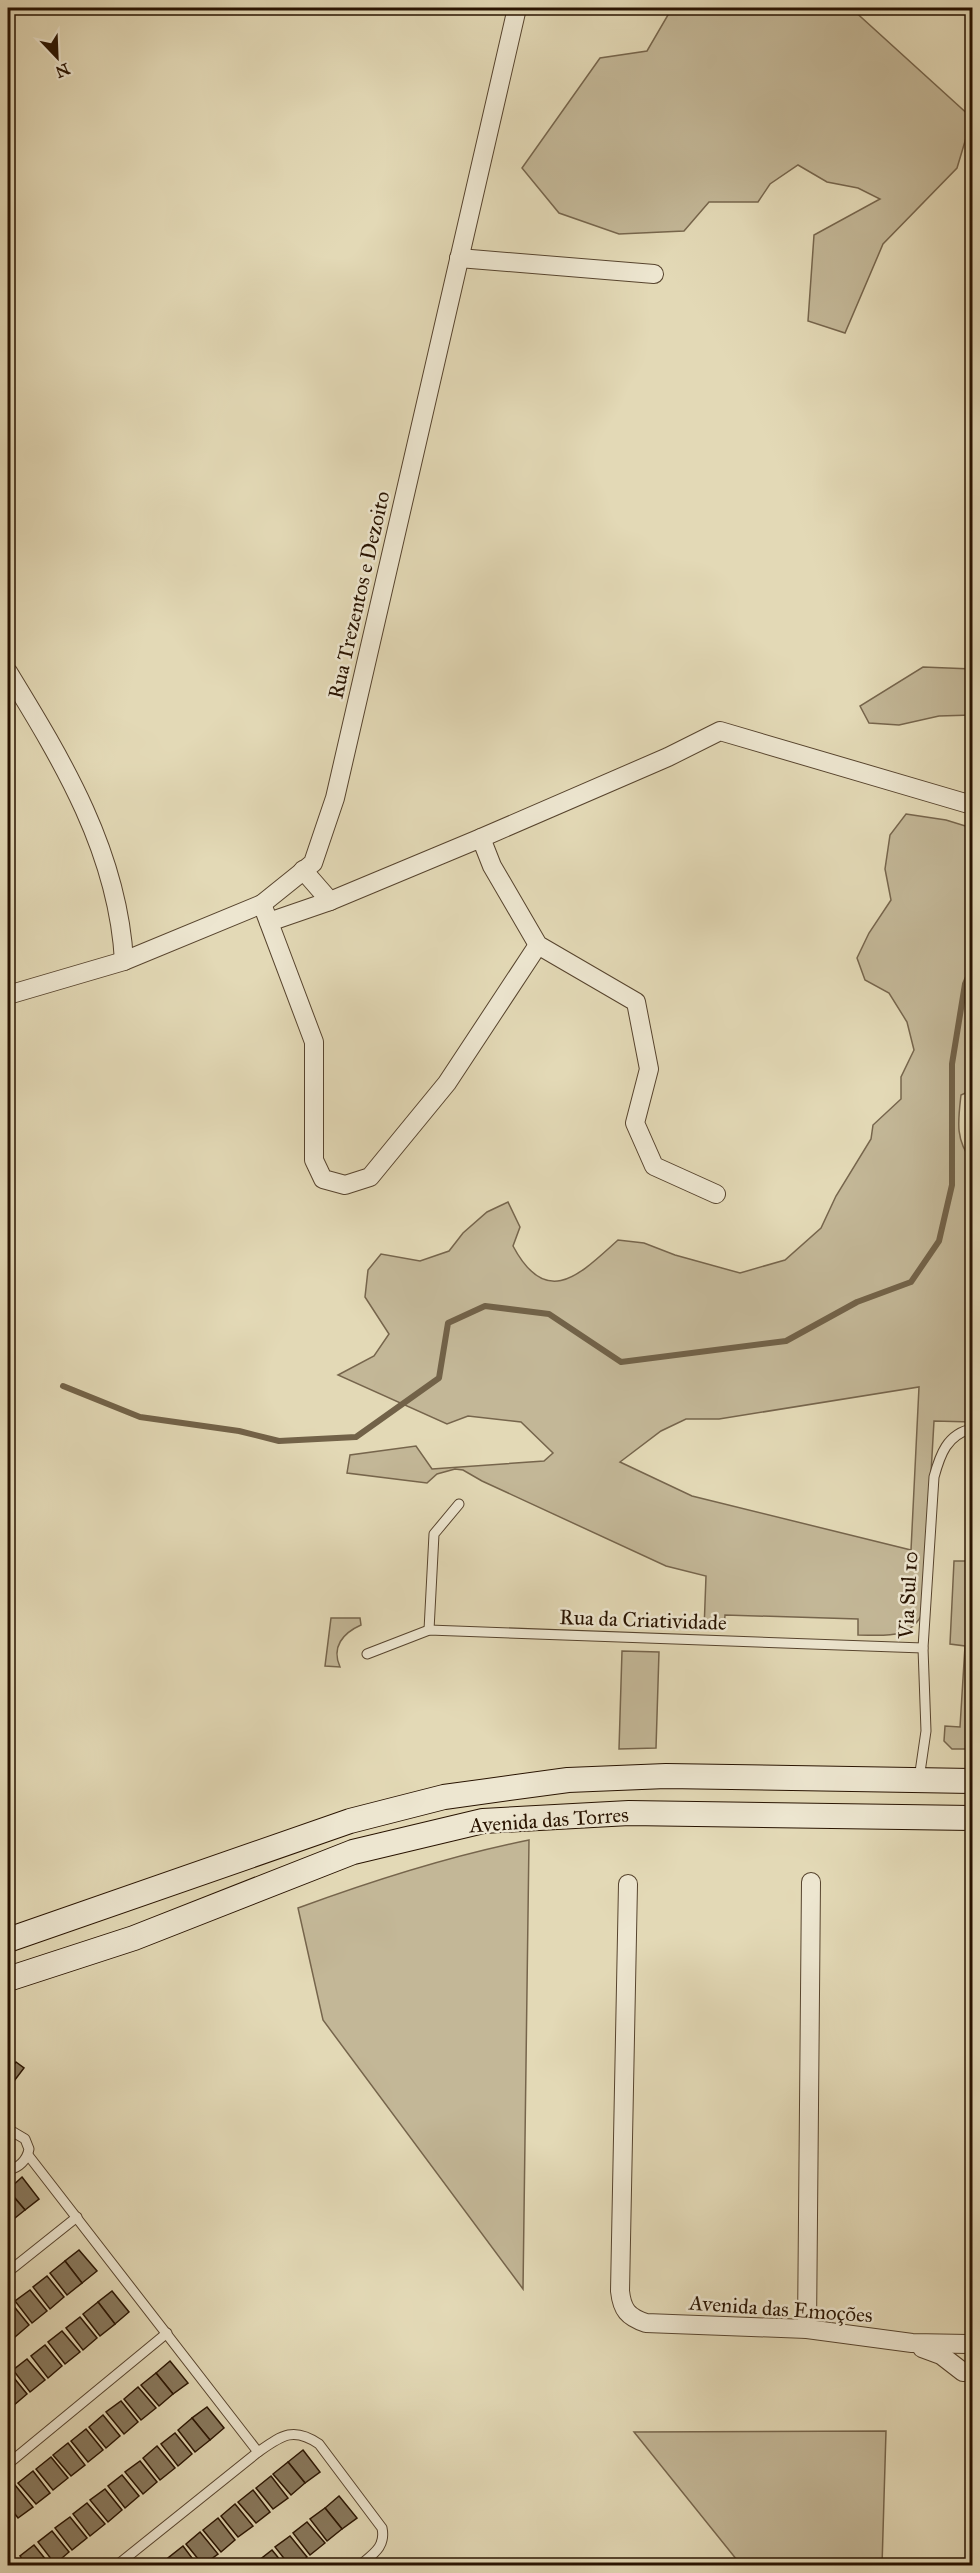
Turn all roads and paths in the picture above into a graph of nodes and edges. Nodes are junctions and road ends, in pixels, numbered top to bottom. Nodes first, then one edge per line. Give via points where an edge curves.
1 (517, 8) edge
2 (459, 258) junction
3 (654, 274) dead end
4 (8, 672) edge
5 (972, 805) edge
6 (481, 838) junction
7 (303, 870) junction
8 (330, 901) junction
9 (262, 904) junction
10 (269, 922) junction
11 (538, 945) junction
12 (124, 961) junction
13 (8, 995) edge
14 (716, 1194) dead end
15 (972, 1429) edge
16 (459, 1504) dead end
17 (429, 1630) junction
18 (923, 1648) junction
19 (367, 1654) dead end
20 (919, 1780) junction
21 (972, 1780) edge
22 (972, 1818) edge
23 (811, 1882) dead end
24 (628, 1884) dead end
25 (8, 1940) edge
26 (8, 1979) edge
27 (8, 2128) edge
28 (28, 2155) junction
29 (8, 2170) edge
30 (77, 2217) junction
31 (8, 2272) edge
32 (807, 2329) junction
33 (167, 2333) junction
34 (912, 2343) junction
35 (970, 2343) edge
36 (968, 2378) edge
37 (258, 2452) junction
38 (8, 2464) edge
39 (116, 2565) edge
40 (360, 2565) edge

1 - 2 street, Rua Trezentos e Dezoito
2 - 3 street
2 - 7 street, Rua Trezentos e Dezoito via 335,798 313,863
4 - 12 street via 82,802 114,893
5 - 6 street via 720,731 668,758
6 - 8 street
6 - 11 street via 492,866
7 - 8 street
7 - 9 street, Rua Trezentos e Dezoito
8 - 10 street
9 - 10 street
9 - 12 street, Rua Trezentos e Dezoito
10 - 11 street via 314,1042 314,1160 323,1179 345,1185 370,1177 447,1083
11 - 14 street via 636,1002 649,1069 635,1123 654,1166
12 - 13 street, Rua Trezentos e Dezoito
15 - 18 lane, Via Sul 10 via 948,1441 934,1477
16 - 17 lane via 434,1534
17 - 18 lane, Rua da Criatividade
17 - 19 lane, Rua da Criatividade
18 - 20 lane, Via Sul 10 via 926,1731
20 - 21 main road, Avenida das Torres
20 - 25 main road, Avenida das Torres via 666,1776 557,1781 444,1797 351,1821
22 - 26 main road, Avenida das Torres via 629,1813 483,1821 353,1852 134,1938
23 - 32 street
24 - 32 street, Avenida das Emoções via 621,2305 646,2323
27 - 28 lane via 25,2139
28 - 29 lane via 17,2168
28 - 30 lane
30 - 31 lane
30 - 33 lane
32 - 34 street, Avenida das Emoções
33 - 37 lane
33 - 38 lane
34 - 35 street, Avenida das Emoções
34 - 36 street, Avenida das Emoções via 941,2355
35 - 36 street, Avenida das Emoções via 962,2358
37 - 39 lane
37 - 40 lane via 288,2435 305,2435 319,2444 382,2528 381,2547

